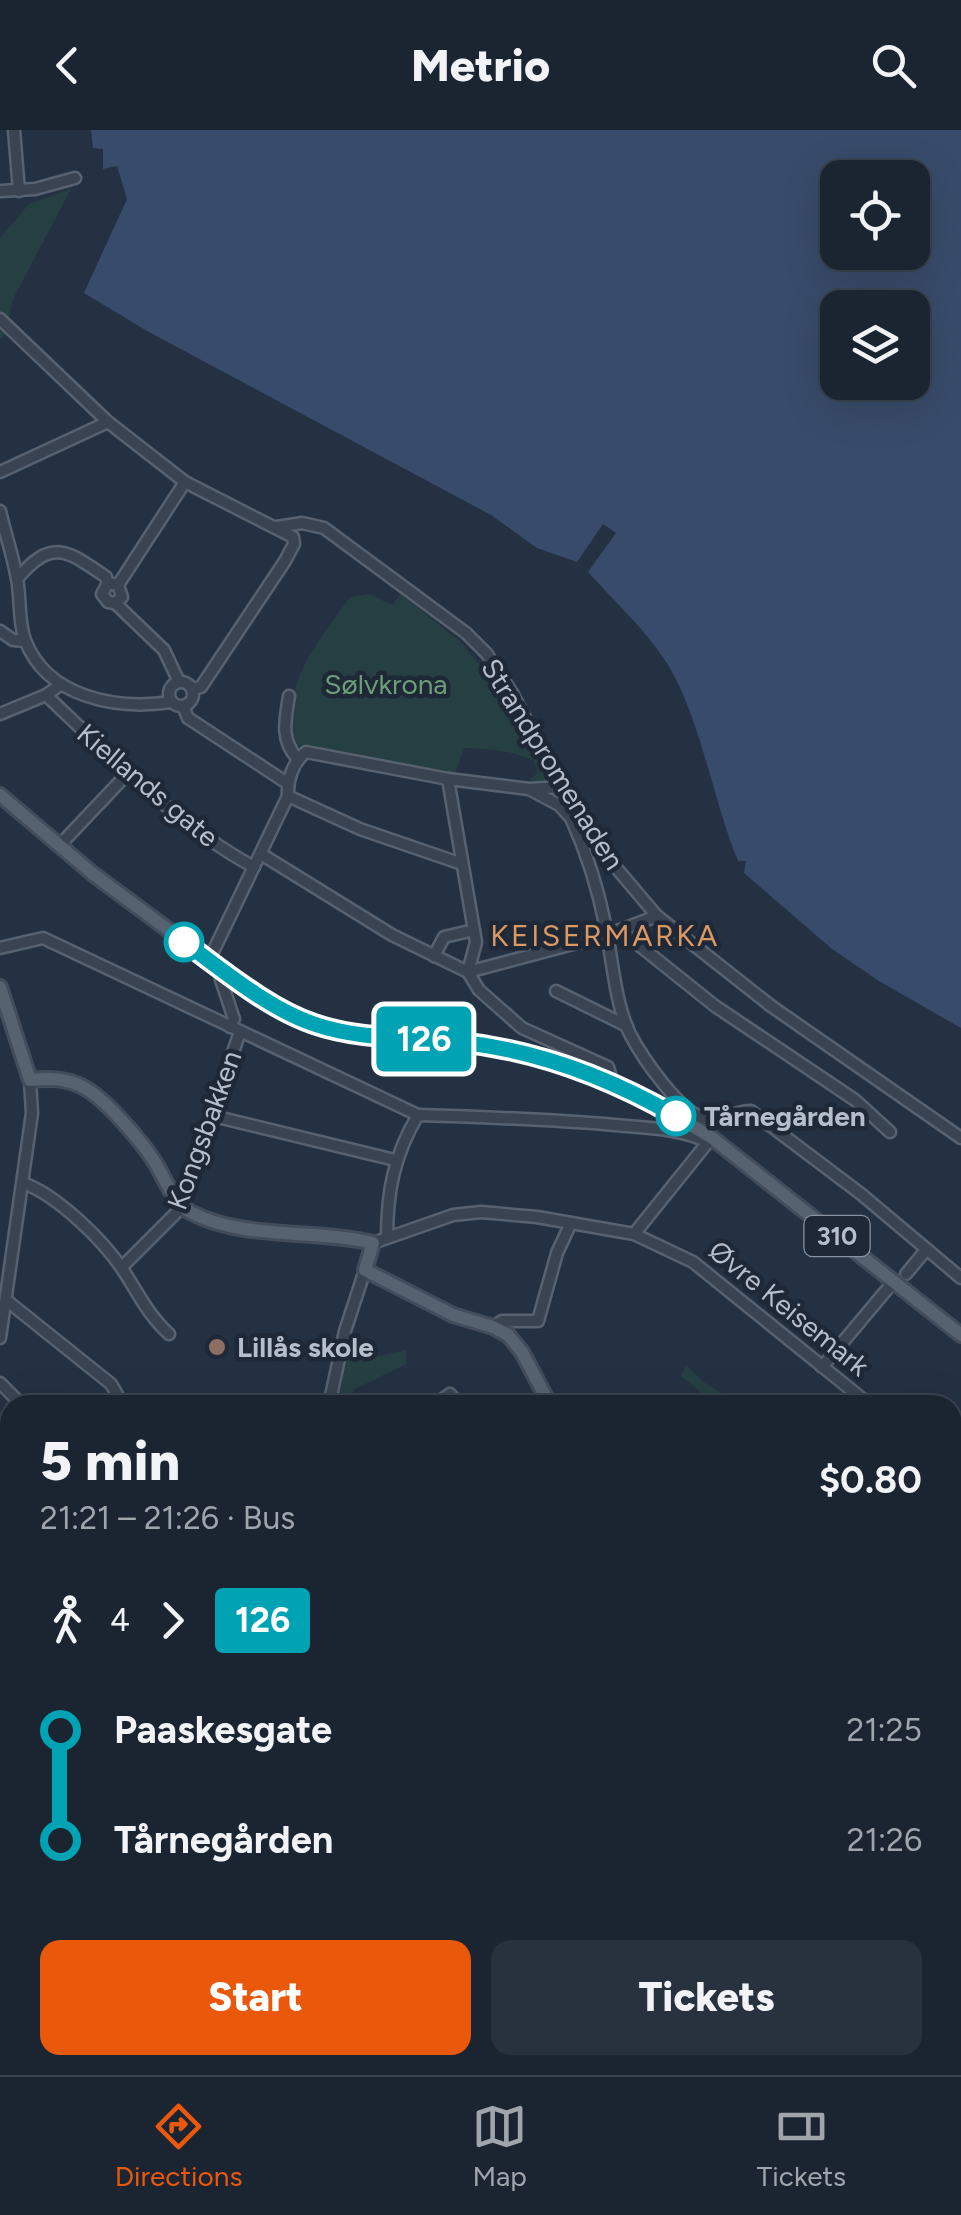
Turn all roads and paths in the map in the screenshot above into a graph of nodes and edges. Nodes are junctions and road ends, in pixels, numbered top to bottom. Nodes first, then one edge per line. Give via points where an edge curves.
1 (14, 130) edge
2 (74, 178) dead end
3 (0, 191) edge
4 (20, 191) junction
5 (0, 319) edge
6 (108, 422) junction
7 (0, 472) edge
8 (186, 482) junction
9 (0, 514) edge
10 (277, 527) junction
11 (17, 579) junction
12 (114, 584) junction
13 (114, 603) junction
14 (0, 631) edge
15 (25, 641) junction
16 (179, 682) junction
17 (60, 685) junction
18 (192, 689) junction
19 (46, 696) junction
20 (289, 696) dead end
21 (171, 702) junction
22 (184, 706) junction
23 (0, 714) edge
24 (302, 756) junction
25 (128, 773) junction
26 (448, 779) junction
27 (287, 783) junction
28 (562, 788) junction
29 (529, 789) junction
30 (0, 794) edge
31 (288, 796) junction
32 (59, 846) junction
33 (261, 854) junction
34 (462, 864) junction
35 (254, 867) junction
36 (657, 916) junction
37 (474, 930) junction
38 (620, 930) junction
39 (607, 935) junction
40 (0, 948) edge
41 (434, 956) junction
42 (209, 960) junction
43 (226, 972) junction
44 (468, 972) junction
45 (0, 986) edge
46 (556, 991) dead end
47 (627, 1026) junction
48 (235, 1030) junction
49 (30, 1080) junction
50 (612, 1082) junction
51 (209, 1115) junction
52 (418, 1115) junction
53 (890, 1132) dead end
54 (961, 1138) edge
55 (710, 1139) junction
56 (396, 1160) junction
57 (23, 1183) junction
58 (180, 1204) junction
59 (571, 1223) junction
60 (634, 1234) junction
61 (387, 1237) junction
62 (373, 1243) junction
63 (926, 1250) junction
64 (122, 1268) junction
65 (366, 1270) junction
66 (900, 1278) junction
67 (961, 1278) edge
68 (6, 1300) junction
69 (493, 1326) junction
70 (169, 1334) dead end
71 (961, 1335) edge
72 (0, 1338) edge
73 (822, 1367) junction
74 (117, 1395) edge
75 (331, 1395) edge
76 (545, 1395) edge
77 (857, 1395) edge

1 - 4 street
2 - 4 street
3 - 4 street
5 - 6 street
6 - 7 street
6 - 8 street
8 - 10 street
8 - 12 street
9 - 11 street
10 - 18 street via 293,537 286,561 201,686
10 - 28 street, Strandpromenaden via 324,528 466,633 512,693
11 - 12 street via 32,560 57,551 70,552
11 - 15 street
12 - 13 street via 122,594
12 - 13 street via 102,594
13 - 16 street via 164,650
14 - 15 street
15 - 17 street
16 - 18 street
16 - 21 street via 170,688
17 - 19 street
17 - 21 street via 110,702
18 - 22 street
19 - 23 street
19 - 25 street, Kiellands gate
20 - 24 street via 284,736 288,748
21 - 22 street
22 - 27 street via 188,718
24 - 26 street
24 - 27 street
25 - 32 street
25 - 35 street, Kiellands gate
26 - 29 street
26 - 34 street
27 - 31 street
28 - 29 street
28 - 36 street, Strandpromenaden via 606,857
29 - 39 street via 571,818
30 - 32 main road, 310
31 - 33 street
31 - 34 street
32 - 42 main road, 310
33 - 35 street
33 - 41 street
34 - 37 street
35 - 42 street
36 - 38 street
36 - 54 street, Strandpromenaden
37 - 41 street via 444,938
37 - 44 street
38 - 39 street
38 - 53 street
39 - 44 street
39 - 47 street
40 - 48 street via 43,938
41 - 44 street
42 - 43 main road, 310
43 - 48 street via 221,980
43 - 50 main road, 310 via 317,1025 491,1046
44 - 50 street via 504,1015 608,1067
45 - 49 main road
46 - 47 street
47 - 63 street via 685,1108 710,1120 751,1111
48 - 51 street, Kongsbakken
48 - 52 street
49 - 57 street
49 - 58 main road via 56,1079 90,1090 150,1154
50 - 55 main road, 310
51 - 56 street
51 - 58 street, Kongsbakken
52 - 55 street via 524,1117
52 - 56 street
55 - 60 street
55 - 66 main road, 310
56 - 61 street
57 - 64 street via 72,1216
57 - 68 street
58 - 62 main road via 210,1220
58 - 64 street, Kongsbakken
59 - 60 street, Øvre Keisemark
59 - 61 street, Øvre Keisemark via 465,1213
59 - 69 street via 538,1321
60 - 73 street, Øvre Keisemark via 693,1262
61 - 62 street, Øvre Keisemark
62 - 65 main road
63 - 66 street
63 - 67 street
64 - 70 street
65 - 69 main road via 453,1314
65 - 75 street
66 - 71 main road, 310
66 - 73 street
68 - 72 street
68 - 74 street
69 - 76 main road via 522,1352
73 - 77 street, Øvre Keisemark

